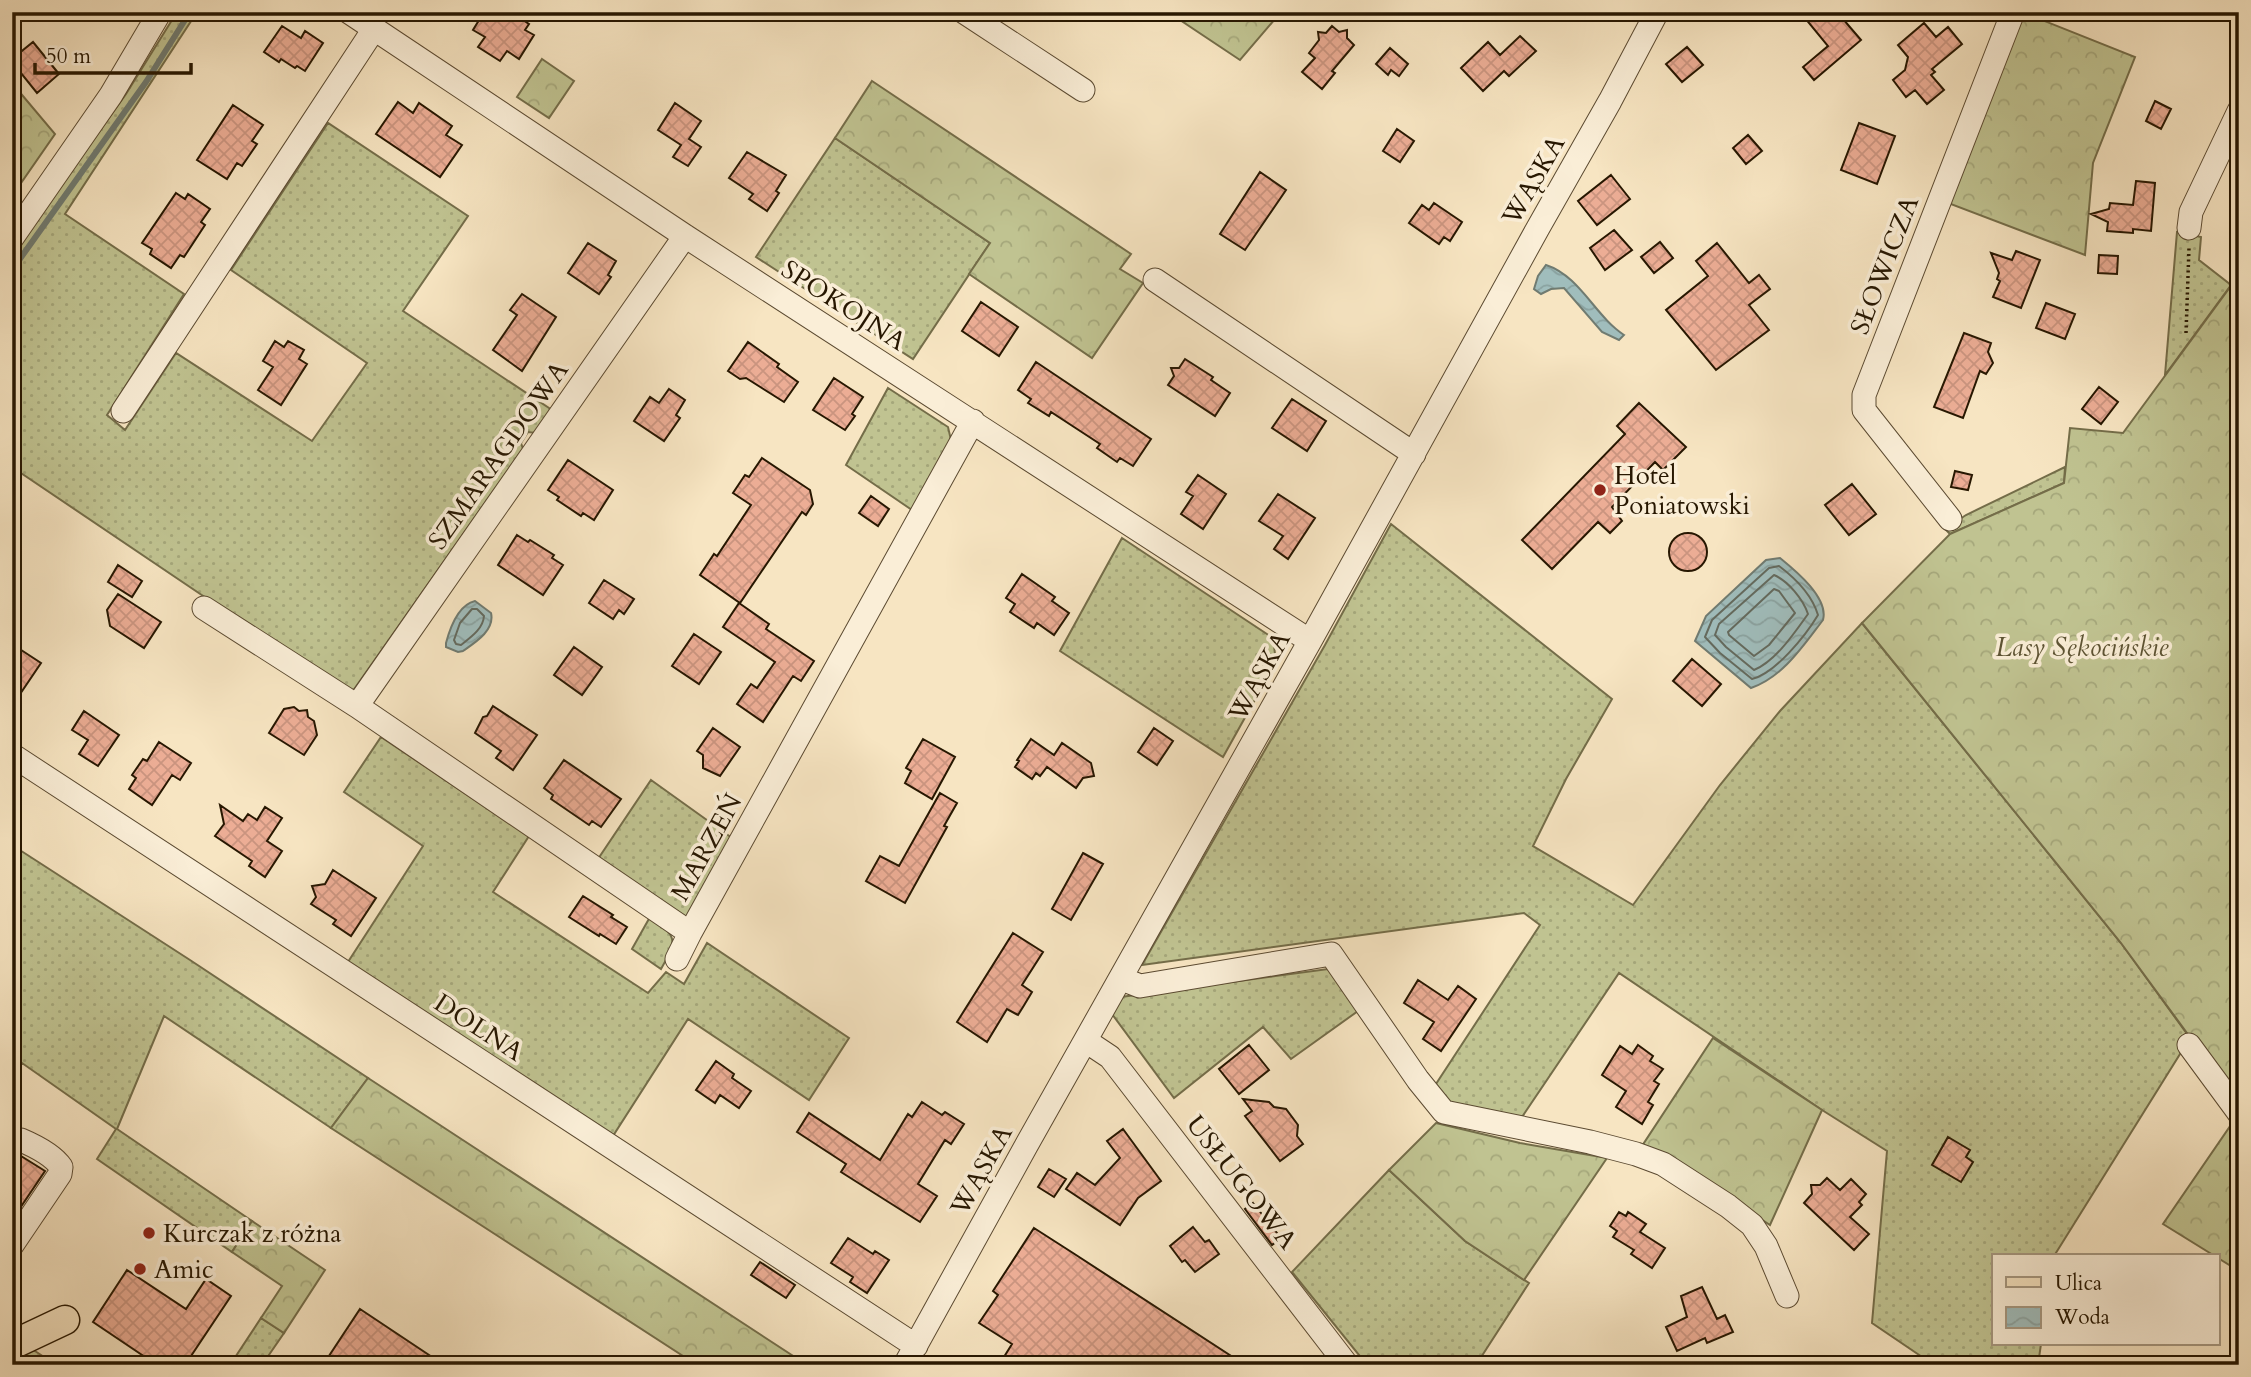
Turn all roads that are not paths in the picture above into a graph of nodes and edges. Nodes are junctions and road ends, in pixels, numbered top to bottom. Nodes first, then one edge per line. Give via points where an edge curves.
1 (160, 12) edge
2 (349, 12) edge
3 (964, 12) edge
4 (1657, 12) edge
5 (2012, 12) edge
6 (374, 29) junction
7 (1083, 90) dead end
8 (2239, 111) edge
9 (2189, 228) road end
10 (685, 236) junction
11 (12, 237) edge
12 (1155, 280) dead end
13 (123, 411) dead end
14 (973, 421) junction
15 (1414, 454) junction
16 (1950, 519) dead end
17 (204, 608) dead end
18 (1310, 641) junction
19 (357, 706) junction
20 (12, 755) edge
21 (690, 933) junction
22 (677, 959) dead end
23 (1122, 979) junction
24 (1086, 1041) junction
25 (2189, 1045) dead end
26 (2239, 1113) edge
27 (12, 1144) edge
28 (12, 1245) edge
29 (1787, 1296) dead end
30 (65, 1320) dead end
31 (12, 1345) edge
32 (911, 1356) edge
33 (1347, 1365) edge

1 - 11 street via 111,95
2 - 6 street, SPOKOJNA
3 - 7 street
4 - 15 street, WĄSKA
5 - 16 street, SŁOWICZA via 1864,395 1864,410
6 - 10 street, SPOKOJNA
6 - 13 street
8 - 9 street via 2191,212
10 - 14 street, SPOKOJNA
10 - 19 street, SZMARAGDOWA
12 - 15 street
14 - 18 street, SPOKOJNA
14 - 21 street, MARZEŃ
15 - 18 street, WĄSKA
17 - 19 street, MARZEŃ
18 - 23 street, WĄSKA
19 - 21 street, MARZEŃ
20 - 32 street, DOLNA
21 - 22 street
23 - 24 street, WĄSKA
23 - 29 street via 1140,986 1331,954 1444,1111 1590,1142 1663,1164 1752,1225
24 - 32 street, WĄSKA
24 - 33 street, USŁUGOWA via 1110,1057
25 - 26 street
27 - 28 street via 21,1140 30,1144 61,1167
30 - 31 main road

